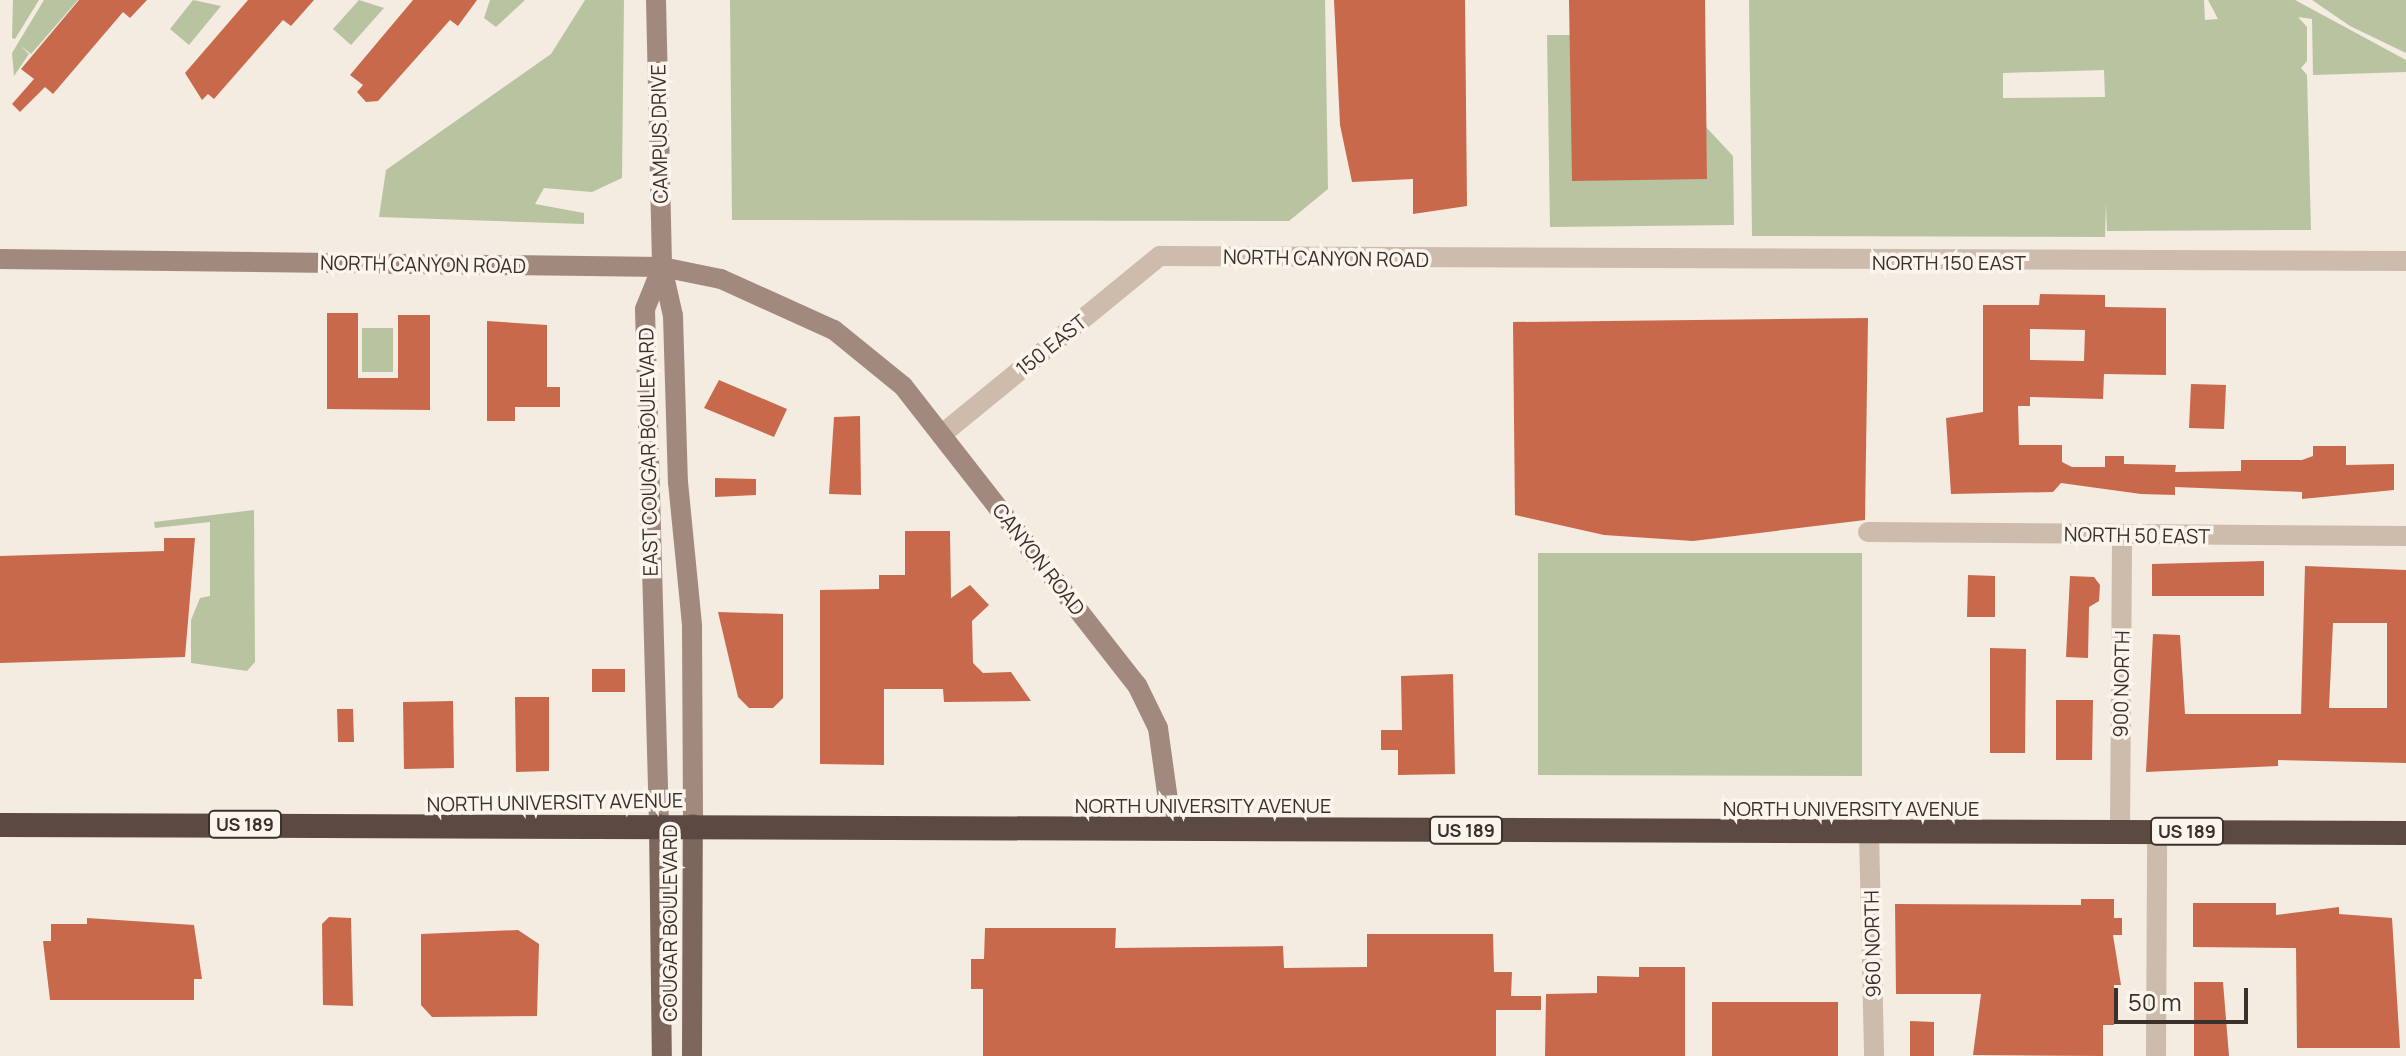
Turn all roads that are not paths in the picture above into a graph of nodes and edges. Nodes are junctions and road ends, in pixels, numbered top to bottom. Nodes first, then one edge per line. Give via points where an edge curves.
1 (656, 0) edge
2 (1160, 256) joint
3 (1491, 258) joint
4 (0, 259) edge
5 (2406, 261) edge
6 (662, 267) junction
7 (834, 330) joint
8 (941, 435) junction
9 (680, 502) joint
10 (1868, 532) dead end
11 (2122, 536) junction
12 (2406, 536) edge
13 (655, 637) joint
14 (659, 824) junction
15 (693, 824) junction
16 (0, 825) edge
17 (1172, 829) junction
18 (2120, 831) junction
19 (2157, 831) junction
20 (1869, 832) junction
21 (2406, 833) edge
22 (662, 1056) edge
23 (692, 1056) edge
24 (1874, 1056) edge
25 (2156, 1056) edge

1 - 6 main road, CAMPUS DRIVE
2 - 3 street, NORTH CANYON ROAD
2 - 8 street, 150 EAST
3 - 5 street, NORTH 150 EAST
4 - 6 main road, NORTH CANYON ROAD
6 - 7 main road, NORTH CANYON ROAD via 721,279
6 - 9 main road, EAST COUGAR BOULEVARD via 673,316
6 - 13 main road, EAST COUGAR BOULEVARD via 645,309
7 - 8 main road, CANYON ROAD via 903,386
8 - 17 main road, CANYON ROAD via 1137,685 1158,728
9 - 15 main road, COUGAR BOULEVARD via 692,626
10 - 11 street, NORTH 50 EAST
11 - 12 street, NORTH 50 EAST
11 - 18 street, 900 NORTH
13 - 14 main road, COUGAR BOULEVARD
14 - 15 highway, NORTH UNIVERSITY AVENUE / US 189
14 - 16 highway, NORTH UNIVERSITY AVENUE / US 189
14 - 22 main road, COUGAR BOULEVARD
15 - 17 highway, NORTH UNIVERSITY AVENUE / US 189
15 - 23 main road, COUGAR BOULEVARD
17 - 20 highway, NORTH UNIVERSITY AVENUE / US 189
18 - 19 highway, NORTH UNIVERSITY AVENUE / US 189
18 - 20 highway, NORTH UNIVERSITY AVENUE / US 189
19 - 21 highway, NORTH UNIVERSITY AVENUE / US 189
19 - 25 street
20 - 24 street, 960 NORTH

